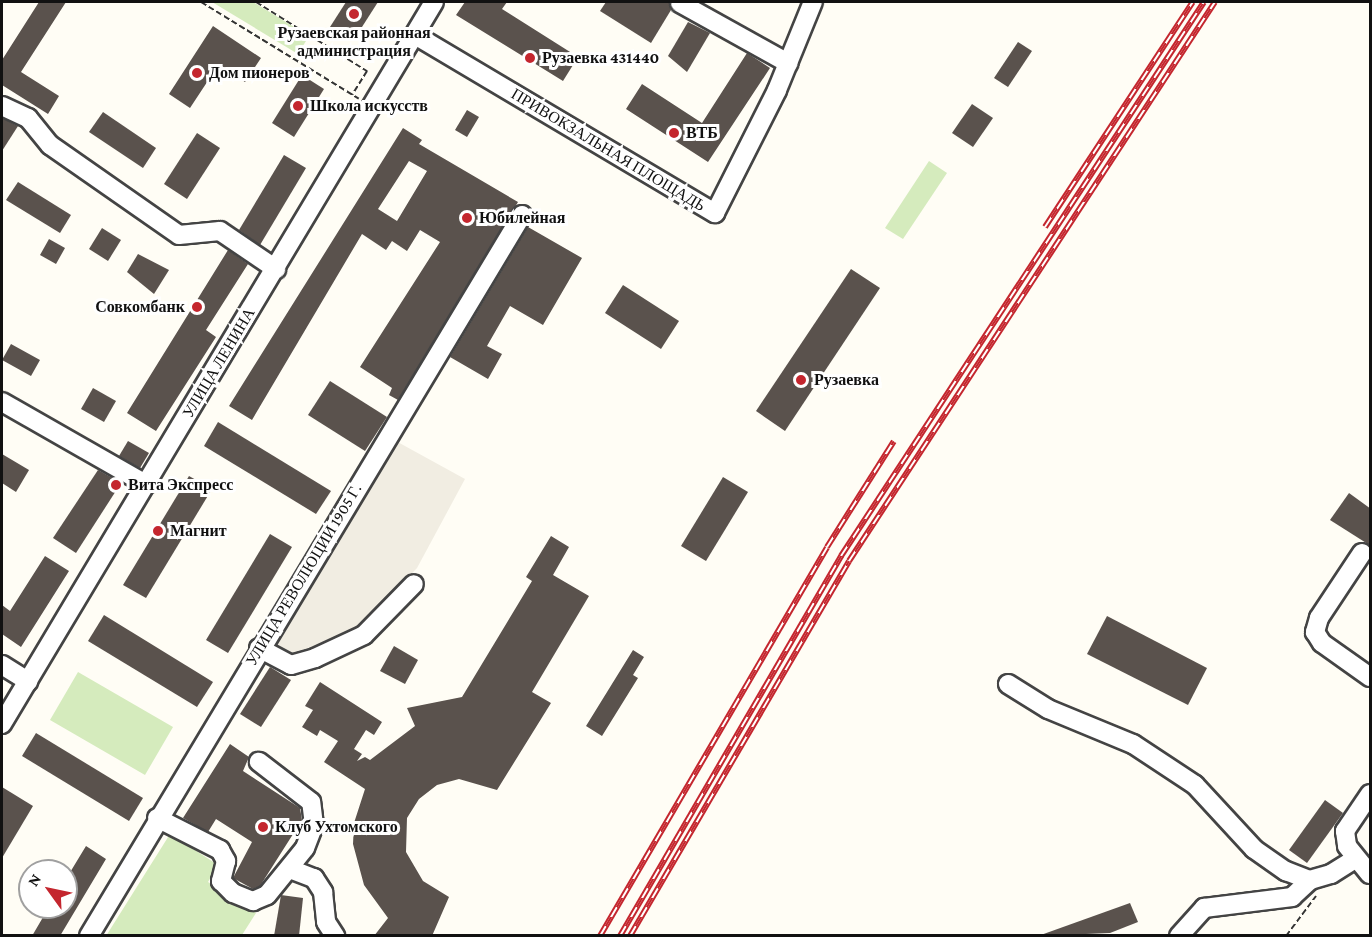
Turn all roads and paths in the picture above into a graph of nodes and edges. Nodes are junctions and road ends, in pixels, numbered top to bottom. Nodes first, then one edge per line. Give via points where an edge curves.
1 (201, 2) edge
2 (256, 2) edge
3 (434, 2) edge
4 (813, 2) edge
5 (680, 3) dead end
6 (415, 35) junction
7 (788, 63) junction
8 (352, 95) junction
9 (2, 106) edge
10 (371, 107) junction
11 (522, 215) dead end
12 (276, 268) junction
13 (2, 402) edge
14 (146, 484) junction
15 (1362, 553) dead end
16 (414, 584) dead end
17 (260, 648) junction
18 (2, 664) edge
19 (1371, 677) edge
20 (28, 681) junction
21 (1008, 684) dead end
22 (2, 724) edge
23 (259, 762) dead end
24 (1371, 794) edge
25 (158, 818) junction
26 (1355, 859) junction
27 (290, 869) junction
28 (1371, 874) edge
29 (1314, 887) junction
30 (88, 936) edge
31 (335, 936) edge
32 (1179, 936) edge
33 (1286, 936) edge

1 - 8 path
2 - 8 path via 367,70
3 - 6 street, УЛИЦА ЛЕНИНА
4 - 7 street
5 - 7 street
6 - 7 street, ПРИВОКЗАЛЬНАЯ ПЛОЩАДЬ via 715,213
6 - 10 street, УЛИЦА ЛЕНИНА
8 - 10 path
9 - 12 street via 28,118 50,145 179,235 220,231
10 - 12 street, УЛИЦА ЛЕНИНА
11 - 17 street, УЛИЦА РЕВОЛЮЦИИ 1905 Г.
12 - 14 street, УЛИЦА ЛЕНИНА
13 - 14 street
14 - 20 street, УЛИЦА ЛЕНИНА
15 - 19 street via 1319,618 1315,632 1322,643
16 - 17 street via 364,635 315,658 291,665
17 - 25 street, УЛИЦА РЕВОЛЮЦИИ 1905 Г.
18 - 20 street
20 - 22 street, УЛИЦА ЛЕНИНА
21 - 29 street via 1048,709 1133,744 1195,785 1254,849
23 - 27 street via 311,802 314,825
24 - 26 street via 1345,831
25 - 27 street via 220,850 226,861 221,881 253,901 267,895
25 - 30 street, УЛИЦА РЕВОЛЮЦИИ 1905 Г.
26 - 28 street
26 - 29 street
27 - 31 street via 314,878 323,892 326,922
29 - 32 street via 1292,897 1204,908
29 - 33 path

